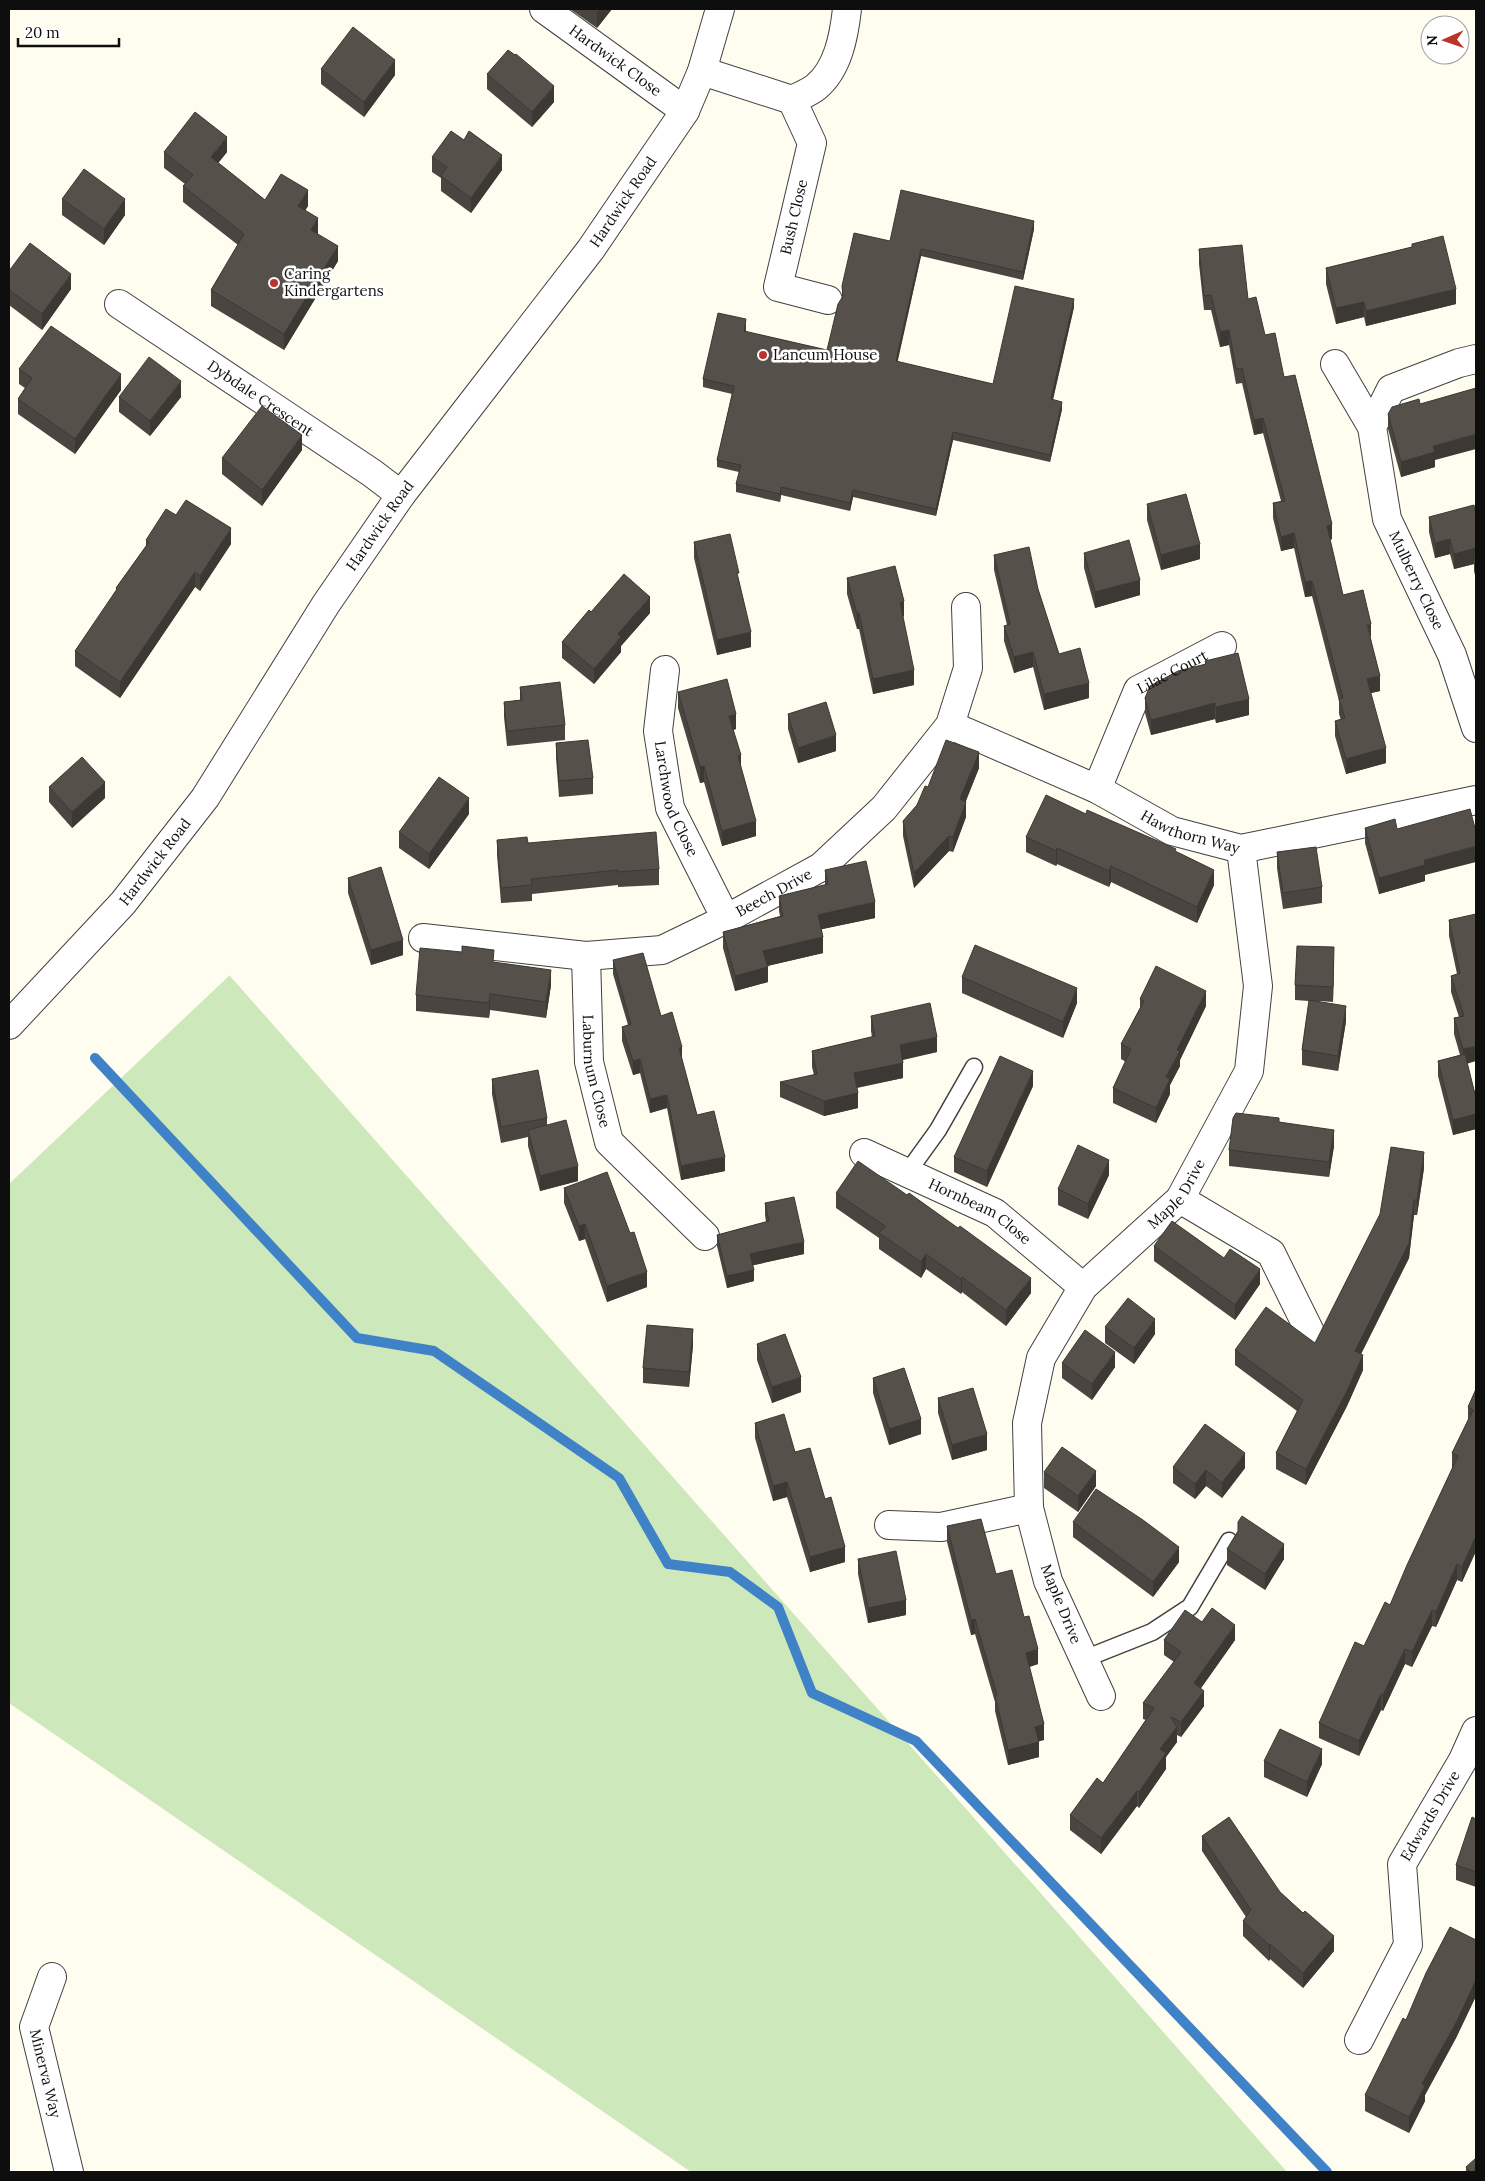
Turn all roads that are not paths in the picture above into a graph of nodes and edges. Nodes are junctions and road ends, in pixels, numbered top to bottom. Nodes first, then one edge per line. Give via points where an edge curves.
1 (544, 9) edge
2 (720, 9) edge
3 (847, 9) edge
4 (702, 71) junction
5 (792, 100) junction
6 (685, 110) junction
7 (828, 300) dead end
8 (119, 304) dead end
9 (1476, 359) edge
10 (1335, 364) dead end
11 (1372, 427) junction
12 (401, 495) junction
13 (966, 607) dead end
14 (1222, 646) dead end
15 (665, 670) dead end
16 (950, 725) junction
17 (1476, 728) edge
18 (1097, 789) junction
19 (1476, 800) edge
20 (1241, 849) junction
21 (726, 919) junction
22 (423, 938) dead end
23 (586, 956) junction
24 (9, 1025) edge
25 (974, 1067) dead end
26 (864, 1154) dead end
27 (907, 1173) junction
28 (1180, 1199) junction
29 (705, 1236) dead end
30 (1083, 1288) junction
31 (1310, 1332) dead end
32 (1030, 1508) junction
33 (889, 1526) dead end
34 (1229, 1541) edge
35 (1084, 1659) junction
36 (1101, 1696) dead end
37 (1476, 1731) edge
38 (1470, 1764) edge
39 (52, 1977) dead end
40 (1359, 2040) dead end
41 (69, 2172) edge

1 - 6 street, Hardwick Close
2 - 4 street, Hardwick Road
3 - 5 street via 835,64 816,87
4 - 5 street
4 - 6 street, Hardwick Road
5 - 7 street, Bush Close via 812,143 778,287
6 - 12 street, Hardwick Road via 591,249
8 - 12 street, Dybdale Crescent
9 - 11 street via 1391,389
10 - 11 street, Mulberry Close
11 - 17 street, Mulberry Close via 1387,519 1452,655
12 - 24 street, Hardwick Road via 326,604 205,798 123,903
13 - 16 street, Beech Drive via 968,668
14 - 18 street, Lilac Court via 1138,690
15 - 21 street, Larchwood Close via 658,731 670,808
16 - 18 street, Hawthorn Way
16 - 21 street, Beech Drive via 884,808 821,867
18 - 20 street, Hawthorn Way via 1172,831
19 - 20 street, Hawthorn Way
20 - 28 street, Maple Drive via 1258,986 1249,1071
21 - 23 street, Beech Drive via 662,950
22 - 23 street, Beech Drive
23 - 29 street, Laburnum Close via 589,1062 608,1142
25 - 27 lane via 938,1130
26 - 27 street, Hornbeam Close
27 - 30 street, Hornbeam Close via 995,1214
28 - 30 street, Maple Drive
28 - 31 street via 1271,1253
30 - 32 street, Maple Drive via 1041,1358 1026,1423
32 - 33 street via 941,1527
32 - 35 street, Maple Drive via 1048,1581
34 - 35 lane via 1190,1607 1152,1632
35 - 36 street, Maple Drive
37 - 38 street, Edwards Drive
38 - 40 street, Edwards Drive via 1402,1864 1408,1945
39 - 41 street, Minerva Way via 34,2027

